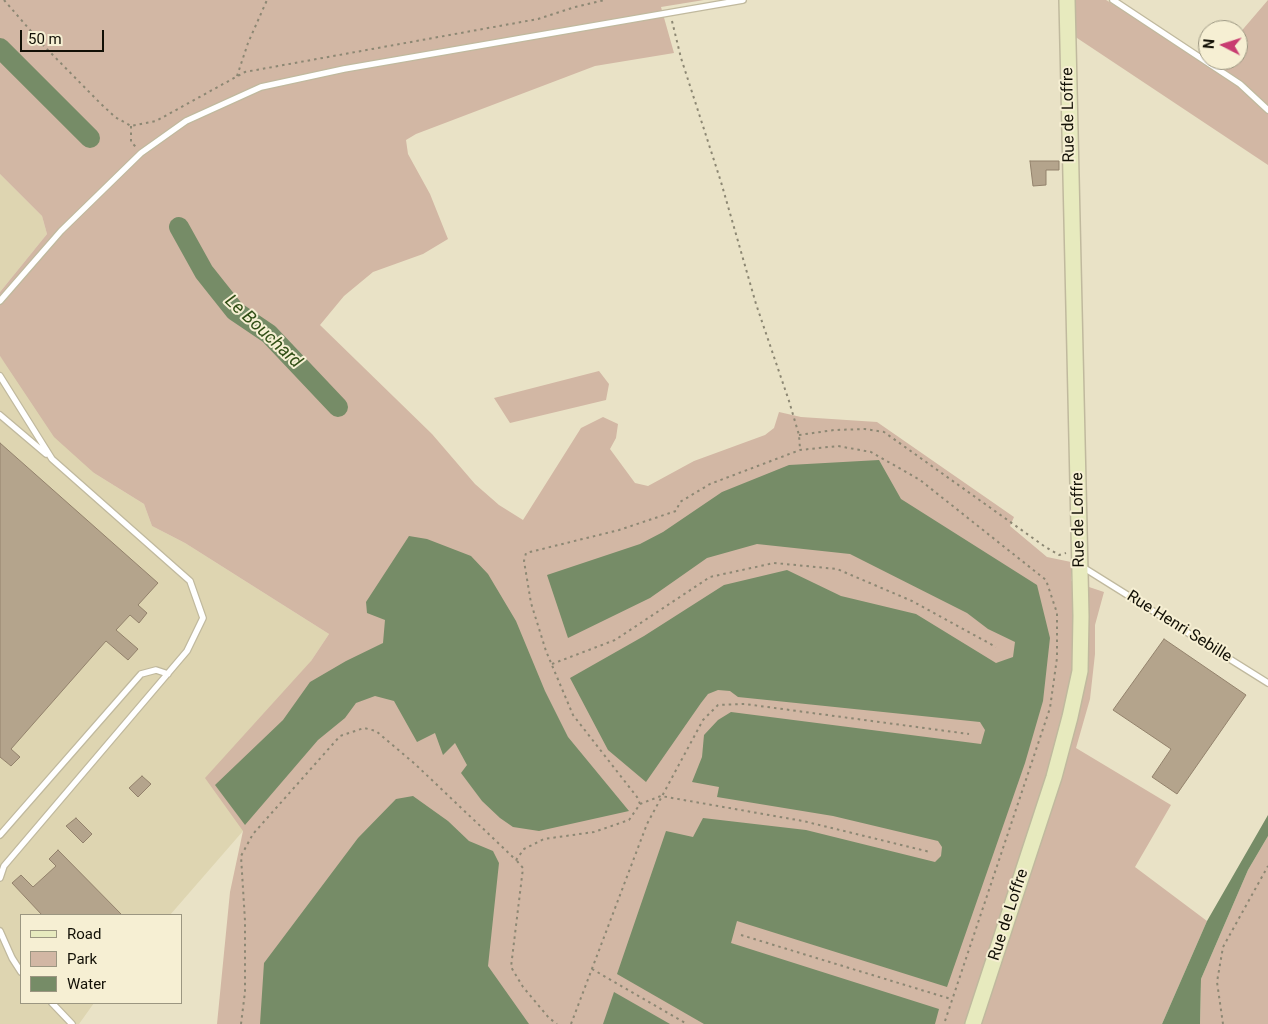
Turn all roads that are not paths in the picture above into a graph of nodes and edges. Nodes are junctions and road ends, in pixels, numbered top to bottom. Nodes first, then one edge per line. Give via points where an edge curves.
1 (743, 0) edge
2 (1067, 0) edge
3 (1113, 0) edge
4 (1268, 110) edge
5 (0, 301) edge
6 (0, 376) edge
7 (0, 415) edge
8 (52, 459) junction
9 (1085, 569) junction
10 (168, 674) junction
11 (1268, 683) edge
12 (0, 836) edge
13 (0, 878) edge
14 (0, 931) edge
15 (20, 970) edge
16 (53, 1004) edge
17 (72, 1024) edge
18 (973, 1024) edge

1 - 5 lane via 344,69 261,87 186,121 141,153 61,231
2 - 9 main road, Rue de Loffre
3 - 4 lane via 1240,84
6 - 8 lane
7 - 8 lane
8 - 10 lane via 190,581 203,618 188,651
9 - 11 lane, Rue Henri Sebille
9 - 18 main road, Rue de Loffre via 1074,704 1046,802
10 - 12 lane via 156,670 140,674
10 - 13 lane via 4,866
14 - 15 lane
16 - 17 lane

